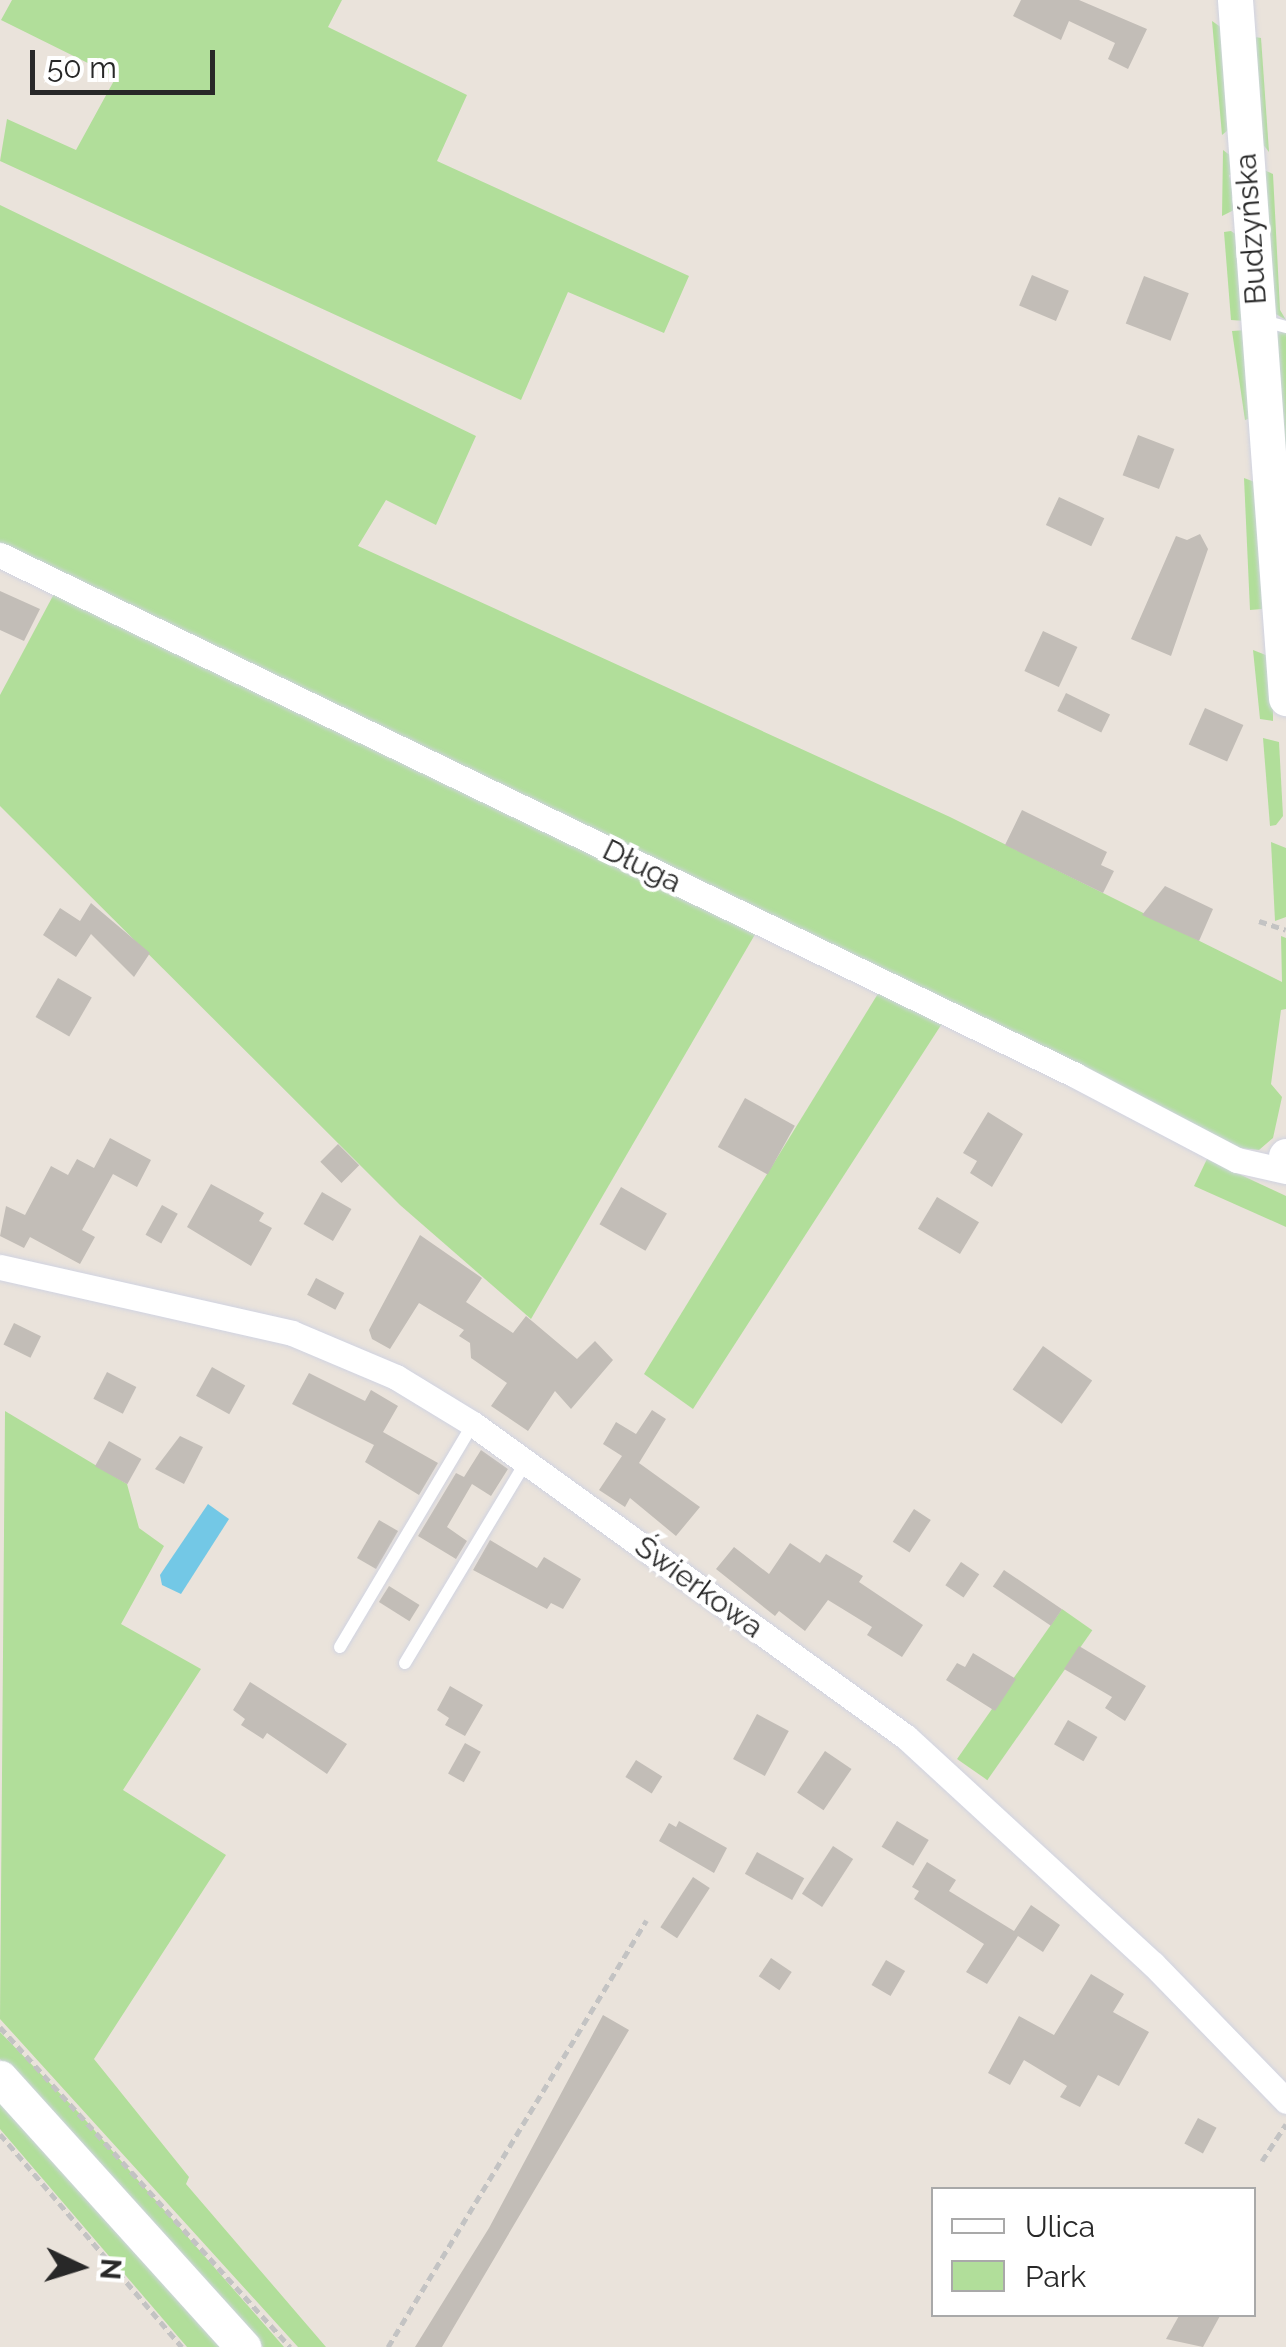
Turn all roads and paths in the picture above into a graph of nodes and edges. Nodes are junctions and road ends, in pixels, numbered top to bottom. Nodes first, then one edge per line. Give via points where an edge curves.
1 (1234, 0) edge
2 (1272, 323) edge
3 (0, 555) edge
4 (1286, 698) edge
5 (1258, 921) dead end
6 (1286, 930) edge
7 (1286, 1170) edge
8 (0, 1266) edge
9 (473, 1424) junction
10 (526, 1462) junction
11 (340, 1647) dead end
12 (405, 1664) dead end
13 (647, 1920) dead end
14 (0, 2027) edge
15 (0, 2078) edge
16 (1286, 2101) edge
17 (1286, 2124) edge
18 (0, 2134) edge
19 (1262, 2161) dead end
20 (182, 2347) edge
21 (243, 2347) edge
22 (290, 2347) edge
23 (388, 2347) edge

1 - 2 street, Budzyńska
2 - 4 street, Budzyńska
3 - 7 street, Długa via 1075,1075 1236,1160
5 - 6 path
8 - 9 street, Świerkowa via 305,1337 396,1377
9 - 10 street, Świerkowa
9 - 11 lane
10 - 12 lane
10 - 16 street, Świerkowa via 906,1737 1153,1964
13 - 23 path
14 - 22 path
15 - 21 street
17 - 19 path
18 - 20 path

